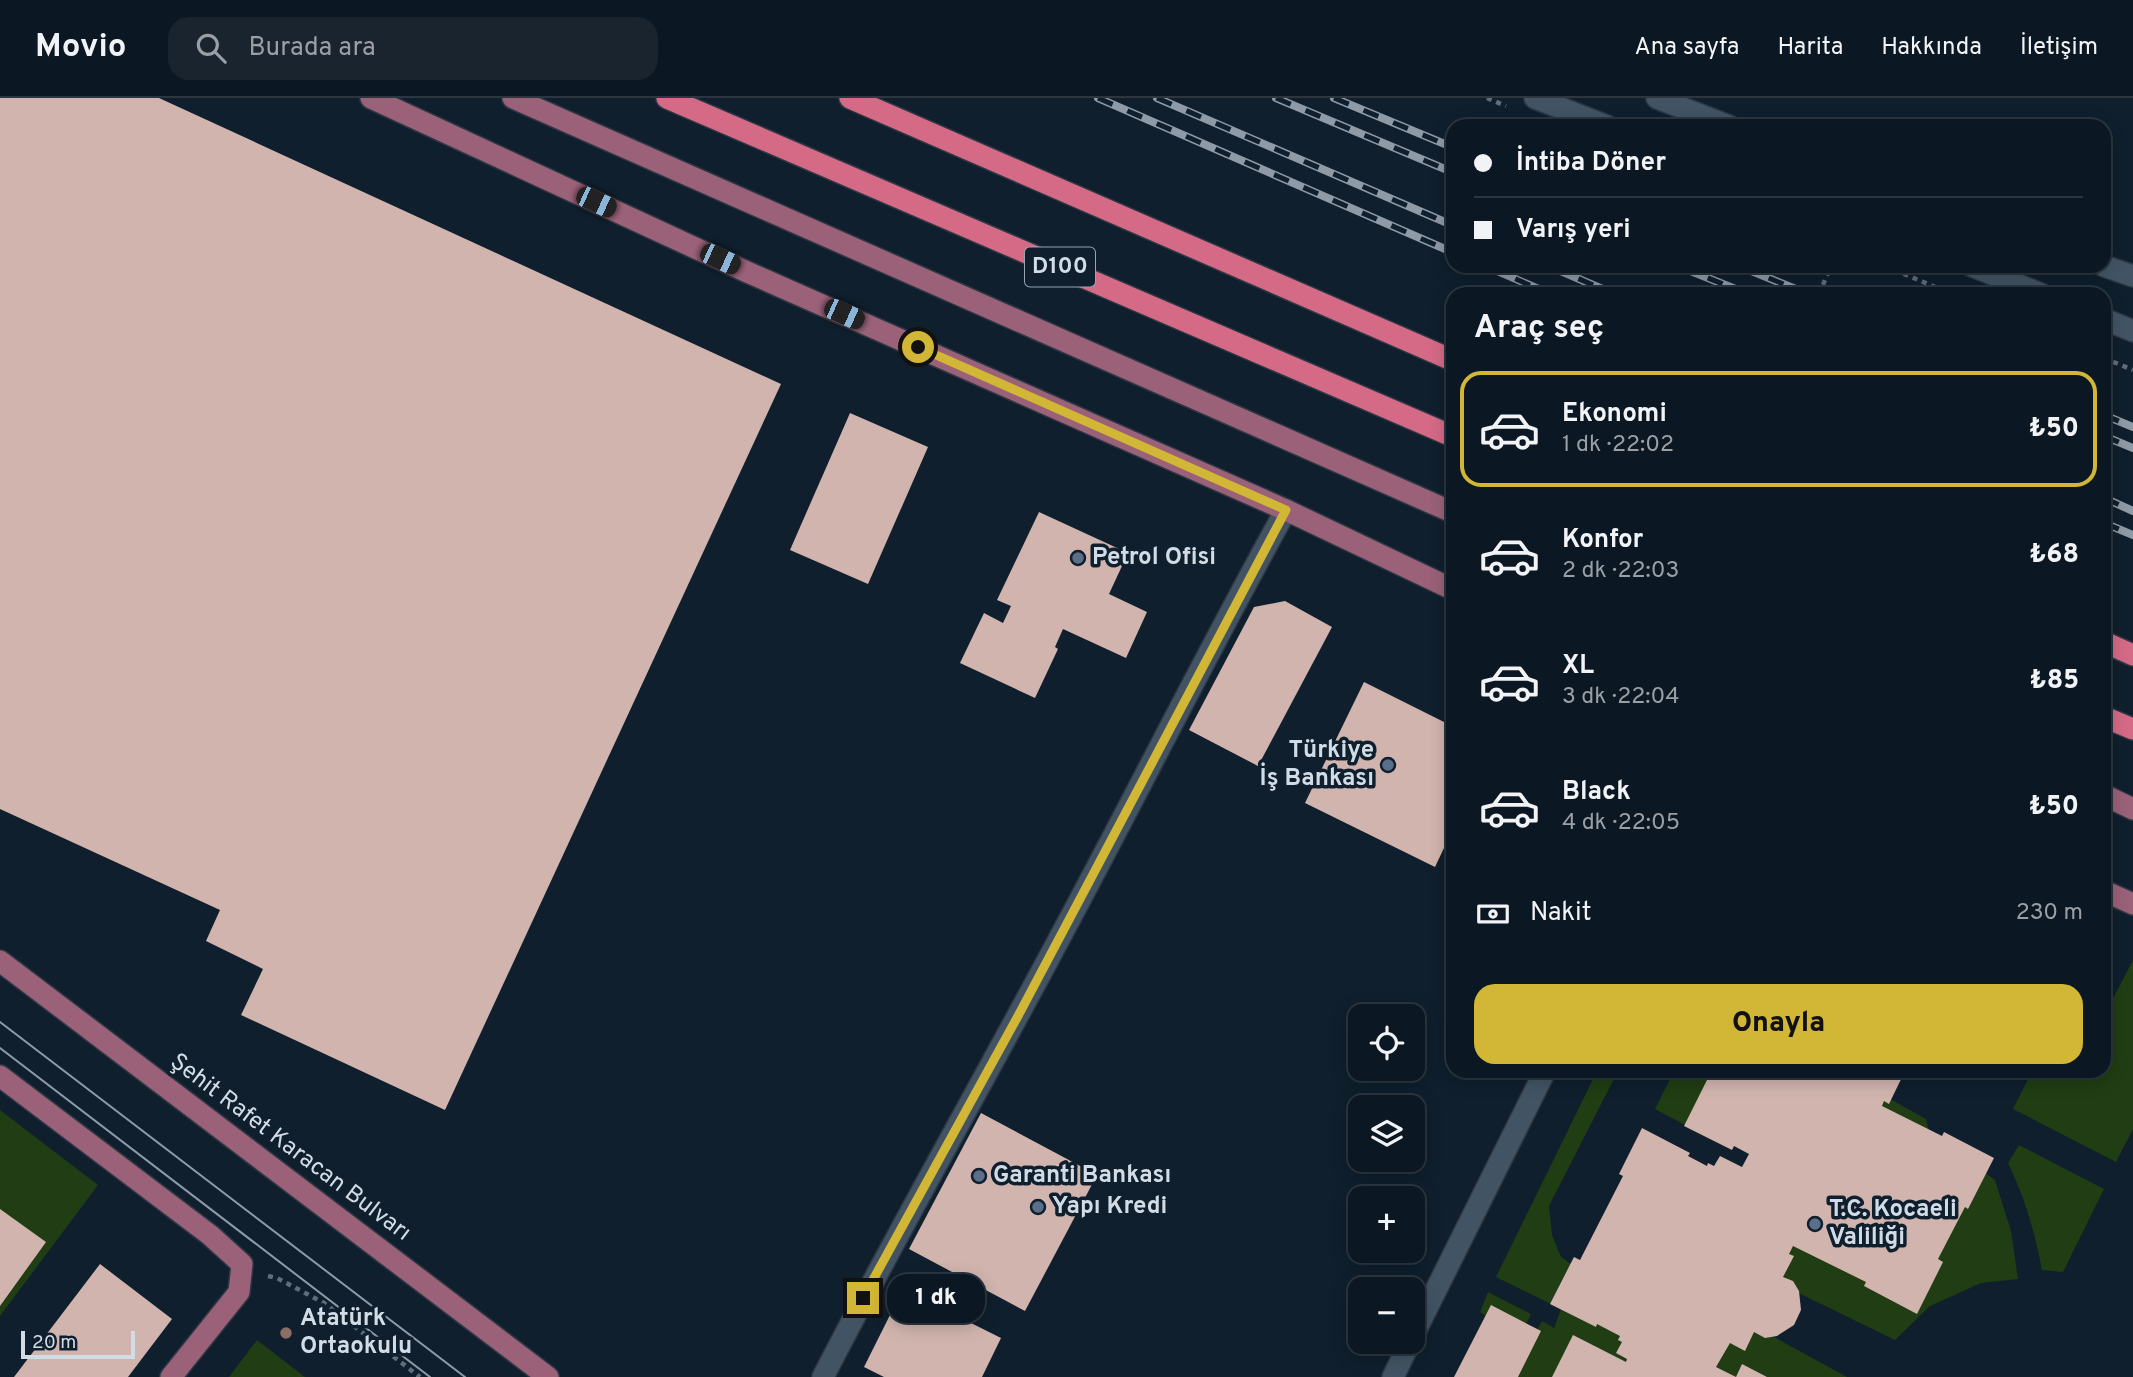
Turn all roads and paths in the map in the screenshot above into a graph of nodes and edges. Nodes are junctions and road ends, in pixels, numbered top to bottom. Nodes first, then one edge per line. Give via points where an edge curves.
1 (371, 98) edge
2 (513, 98) edge
3 (667, 98) edge
4 (850, 98) edge
5 (1535, 98) edge
6 (1657, 98) edge
7 (1589, 119) edge
8 (1711, 119) edge
9 (2111, 268) edge
10 (1902, 273) edge
11 (1989, 273) edge
12 (2133, 276) edge
13 (1935, 287) edge
14 (2024, 287) edge
15 (2111, 322) edge
16 (2133, 331) edge
17 (1446, 357) edge
18 (2111, 361) edge
19 (2133, 370) edge
20 (1446, 433) edge
21 (1446, 509) edge
22 (1286, 510) junction
23 (1446, 586) edge
24 (2111, 645) edge
25 (2133, 655) edge
26 (2111, 720) edge
27 (2133, 729) edge
28 (2111, 798) edge
29 (2133, 809) edge
30 (2111, 894) edge
31 (2133, 904) edge
32 (0, 961) edge
33 (0, 1076) edge
34 (1542, 1078) edge
35 (277, 1278) dead end
36 (1425, 1312) edge
37 (1404, 1354) edge
38 (171, 1377) edge
39 (420, 1377) edge
40 (548, 1377) edge
41 (823, 1377) edge
42 (1393, 1377) edge

1 - 22 main road via 746,271
2 - 21 main road
3 - 20 highway, D100
4 - 17 highway
5 - 7 street
6 - 8 street
9 - 12 street
10 - 13 path
11 - 14 street
15 - 16 street
18 - 19 path
22 - 23 main road
22 - 41 street
24 - 25 highway
26 - 27 highway
28 - 29 main road
30 - 31 main road
32 - 40 main road, Şehit Rafet Karacan Bulvarı
33 - 38 main road via 242,1264 239,1293
34 - 36 street
35 - 39 path via 324,1303
37 - 42 street

